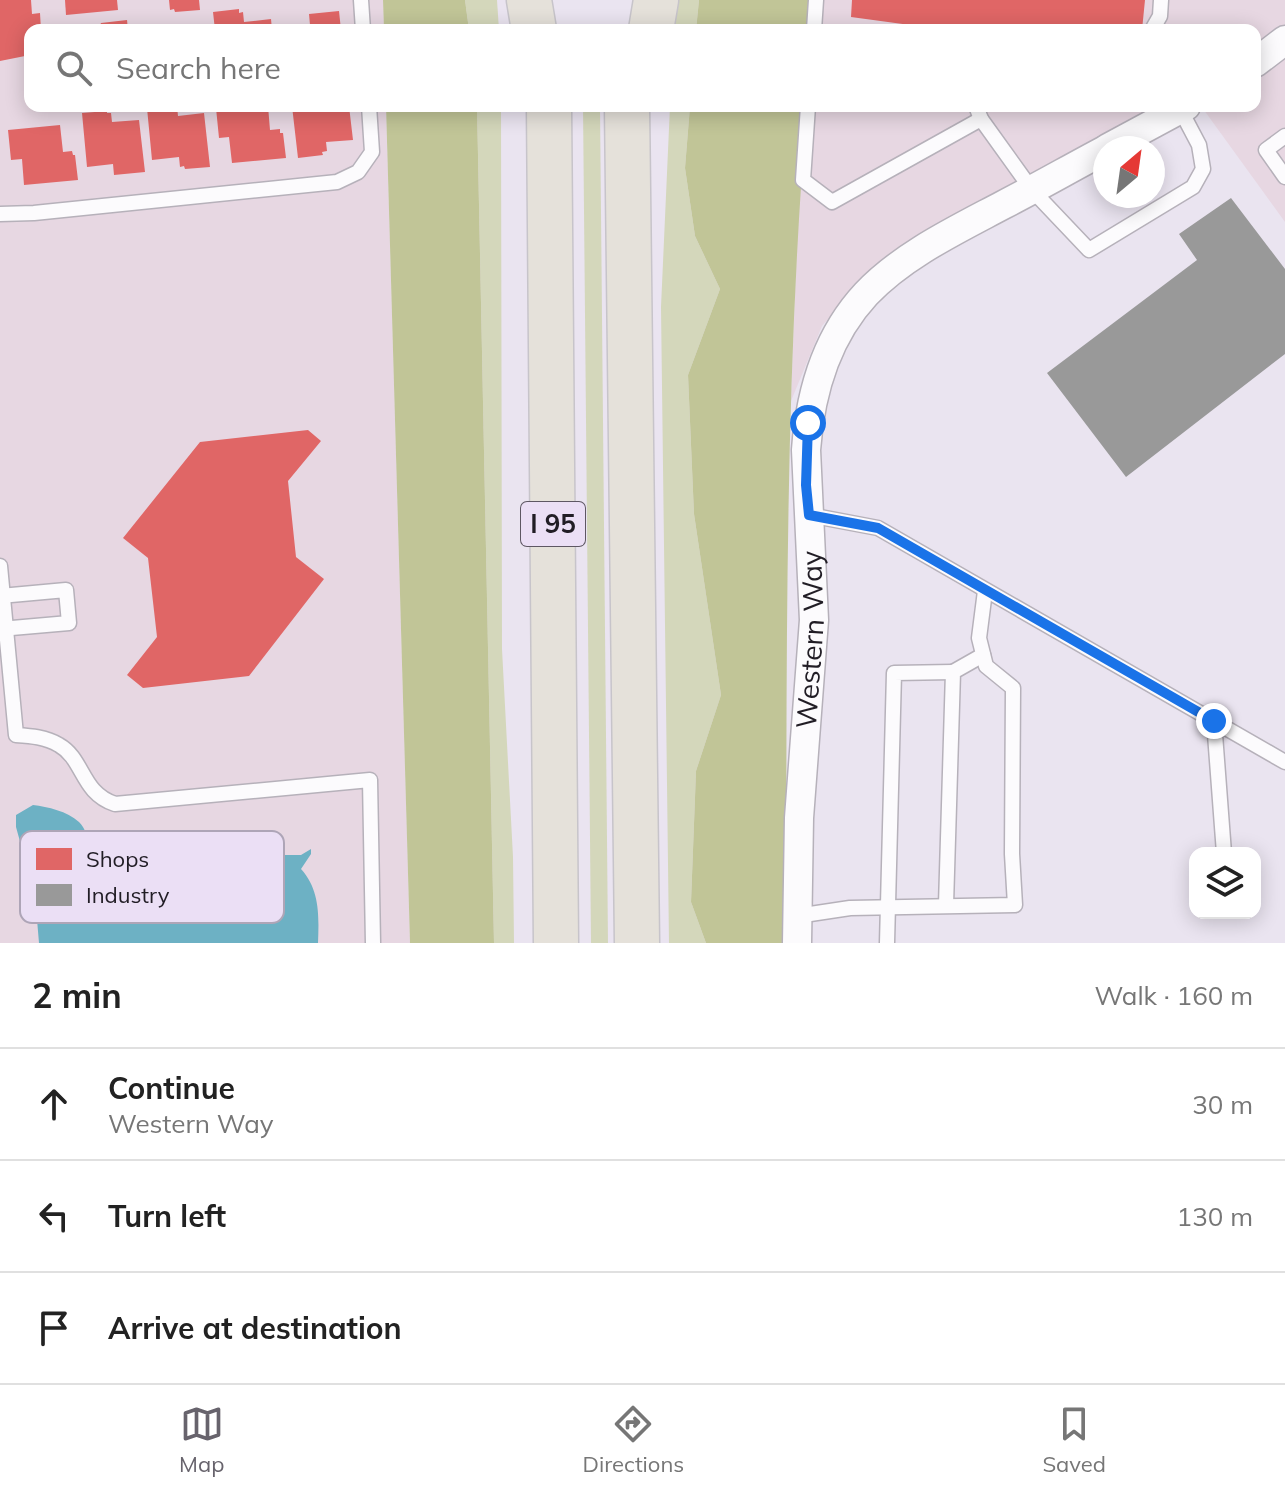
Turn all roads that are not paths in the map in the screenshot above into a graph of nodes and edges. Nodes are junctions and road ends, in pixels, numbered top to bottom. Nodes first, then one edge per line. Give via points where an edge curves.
1 (361, 0) edge
2 (529, 0) edge
3 (548, 0) edge
4 (626, 0) edge
5 (656, 0) edge
6 (816, 0) edge
7 (1161, 0) edge
8 (363, 24) edge
9 (533, 24) edge
10 (548, 24) edge
11 (626, 24) edge
12 (652, 24) edge
13 (814, 24) edge
14 (1155, 24) edge
15 (1285, 40) edge
16 (1261, 58) edge
17 (369, 112) edge
18 (627, 112) edge
19 (637, 112) edge
20 (808, 112) edge
21 (978, 112) edge
22 (1174, 112) edge
23 (1185, 112) edge
24 (549, 113) edge
25 (1131, 136) edge
26 (1285, 136) edge
27 (1093, 157) edge
28 (628, 166) junction
29 (1285, 177) edge
30 (1032, 190) junction
31 (0, 214) edge
32 (809, 515) junction
33 (0, 566) edge
34 (985, 591) junction
35 (2, 596) edge
36 (3, 629) edge
37 (983, 655) junction
38 (953, 672) junction
39 (1214, 721) junction
40 (1285, 762) edge
41 (1224, 847) edge
42 (946, 905) junction
43 (886, 907) junction
44 (797, 930) edge
45 (373, 943) edge
46 (556, 943) edge
47 (637, 943) edge
48 (887, 943) edge

1 - 8 lane
2 - 9 highway
3 - 10 highway
4 - 11 highway
5 - 12 highway
6 - 13 lane
7 - 14 lane
15 - 16 street
17 - 31 lane via 372,152 358,172 337,182
18 - 28 highway
19 - 28 highway
20 - 21 lane via 803,180 832,202
21 - 30 lane
22 - 25 street, Western Way
23 - 30 lane via 1203,169 1193,187 1089,250
24 - 46 highway, I 95
26 - 29 lane via 1266,150
27 - 30 street, Western Way
28 - 47 highway
30 - 32 street, Western Way via 902,264 866,294 845,322 821,368 808,423
32 - 34 lane via 878,528
32 - 44 street, Western Way via 814,620 799,818
33 - 35 lane
34 - 37 lane via 979,638
34 - 39 lane
35 - 36 lane
35 - 36 lane via 66,590 69,623
36 - 45 lane via 16,735 38,736 62,746 102,800 115,804 370,780
37 - 38 lane
37 - 42 lane via 986,666 1013,688 1015,905
38 - 42 lane
38 - 43 lane via 894,673
39 - 40 lane
39 - 41 lane
42 - 43 lane
43 - 44 lane via 850,908
43 - 48 lane

